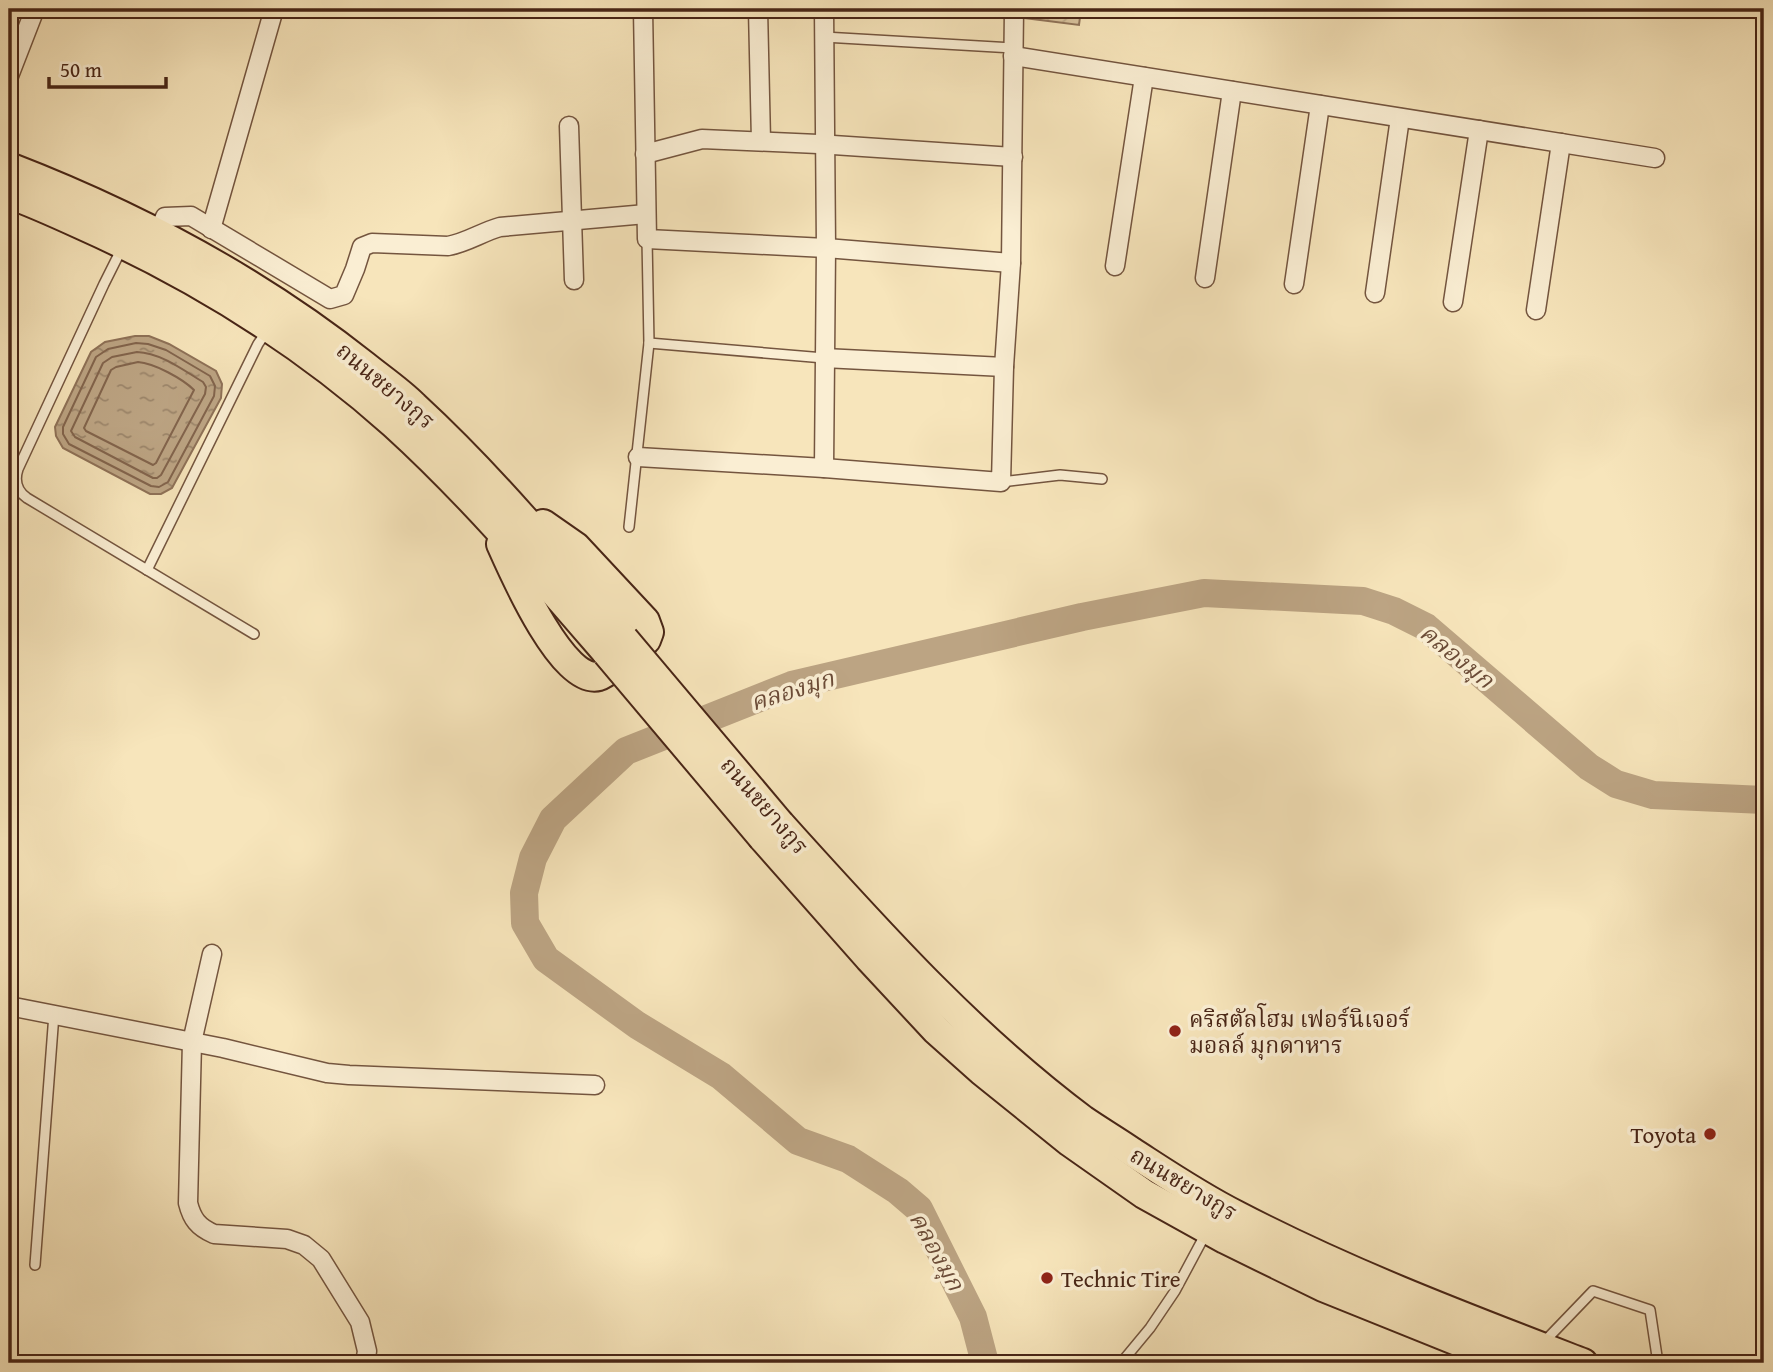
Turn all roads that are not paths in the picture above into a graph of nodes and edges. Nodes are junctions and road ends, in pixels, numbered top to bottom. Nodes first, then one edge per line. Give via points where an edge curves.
1 (35, 9) edge
2 (274, 9) edge
3 (643, 9) edge
4 (758, 9) edge
5 (824, 9) edge
6 (1014, 9) edge
7 (824, 37) junction
8 (1013, 52) junction
9 (9, 76) edge
10 (1144, 77) junction
11 (1232, 91) junction
12 (1320, 105) junction
13 (1400, 118) junction
14 (569, 126) dead end
15 (1479, 130) junction
16 (761, 141) junction
17 (1561, 143) junction
18 (826, 144) junction
19 (645, 154) junction
20 (1013, 157) junction
21 (1655, 158) dead end
22 (9, 167) edge
23 (9, 194) edge
24 (646, 214) junction
25 (572, 221) junction
26 (211, 229) junction
27 (158, 233) junction
28 (647, 239) junction
29 (124, 244) junction
30 (826, 248) junction
31 (1011, 263) junction
32 (1115, 267) dead end
33 (1205, 278) dead end
34 (574, 280) dead end
35 (1294, 284) dead end
36 (1375, 293) dead end
37 (1453, 302) dead end
38 (1536, 310) dead end
39 (270, 327) junction
40 (649, 343) junction
41 (824, 358) junction
42 (1004, 367) junction
43 (638, 457) junction
44 (824, 468) junction
45 (1102, 479) dead end
46 (1001, 482) junction
47 (499, 510) junction
48 (629, 527) dead end
49 (147, 570) junction
50 (254, 634) dead end
51 (772, 831) junction
52 (212, 954) dead end
53 (9, 1006) edge
54 (54, 1014) junction
55 (9, 1017) edge
56 (192, 1042) junction
57 (595, 1085) dead end
58 (1208, 1230) junction
59 (35, 1265) dead end
60 (1540, 1346) junction
61 (365, 1363) edge
62 (1121, 1363) edge
63 (1512, 1363) edge
64 (1583, 1363) edge
65 (1658, 1363) edge

1 - 9 street
2 - 26 street
3 - 19 street
4 - 16 street
5 - 7 street
6 - 8 street
7 - 8 lane
7 - 18 street
8 - 10 street
8 - 20 street
10 - 11 street
10 - 32 street
11 - 12 street
11 - 33 street
12 - 13 street
12 - 35 street
13 - 15 street
13 - 36 street
14 - 25 street
15 - 17 street
15 - 37 street
16 - 18 street
16 - 19 street via 702,139
17 - 21 street
17 - 38 street
18 - 20 street
18 - 30 street
19 - 24 street
20 - 31 street
22 - 27 main road, ถนนชยางกูร
23 - 29 main road, ถนนชยางกูร
24 - 25 street
24 - 28 street
25 - 26 street via 500,227 458,245 372,243 362,247 344,295 330,299
25 - 34 street
26 - 27 street via 191,216 165,217
27 - 47 main road, ถนนชยางกูร via 239,278 330,338 412,404 478,467
28 - 30 street
28 - 40 lane
29 - 39 main road, ถนนชยางกูร
29 - 49 lane via 16,482 27,498
30 - 31 street
30 - 41 street
31 - 42 street
39 - 47 main road, ถนนชยางกูร via 393,424 458,486
39 - 49 lane
40 - 41 lane
40 - 43 lane
41 - 42 street
41 - 44 street
42 - 46 street
43 - 44 street
43 - 48 lane
44 - 46 street
45 - 46 lane via 1060,475
47 - 47 main road via 576,547 645,621 646,640 601,676 589,677 576,670 525,597
47 - 51 main road, ถนนชยางกูร, bridge via 559,559 615,646
49 - 50 lane
51 - 58 main road, ถนนชยางกูร via 877,967 936,1030 1070,1142 1133,1187
51 - 60 main road, ถนนชยางกูร via 951,1008 1083,1120 1235,1215 1334,1263
52 - 56 street
53 - 54 street
53 - 55 street
54 - 56 street
54 - 59 lane
56 - 57 street via 327,1073
56 - 61 street via 188,1203 192,1216 214,1234 287,1239 321,1259 359,1322 367,1351
58 - 62 lane via 1175,1291
58 - 63 main road, ถนนชยางกูร via 1323,1287
60 - 64 main road, ถนนชยางกูร
60 - 65 lane via 1592,1291 1650,1310

